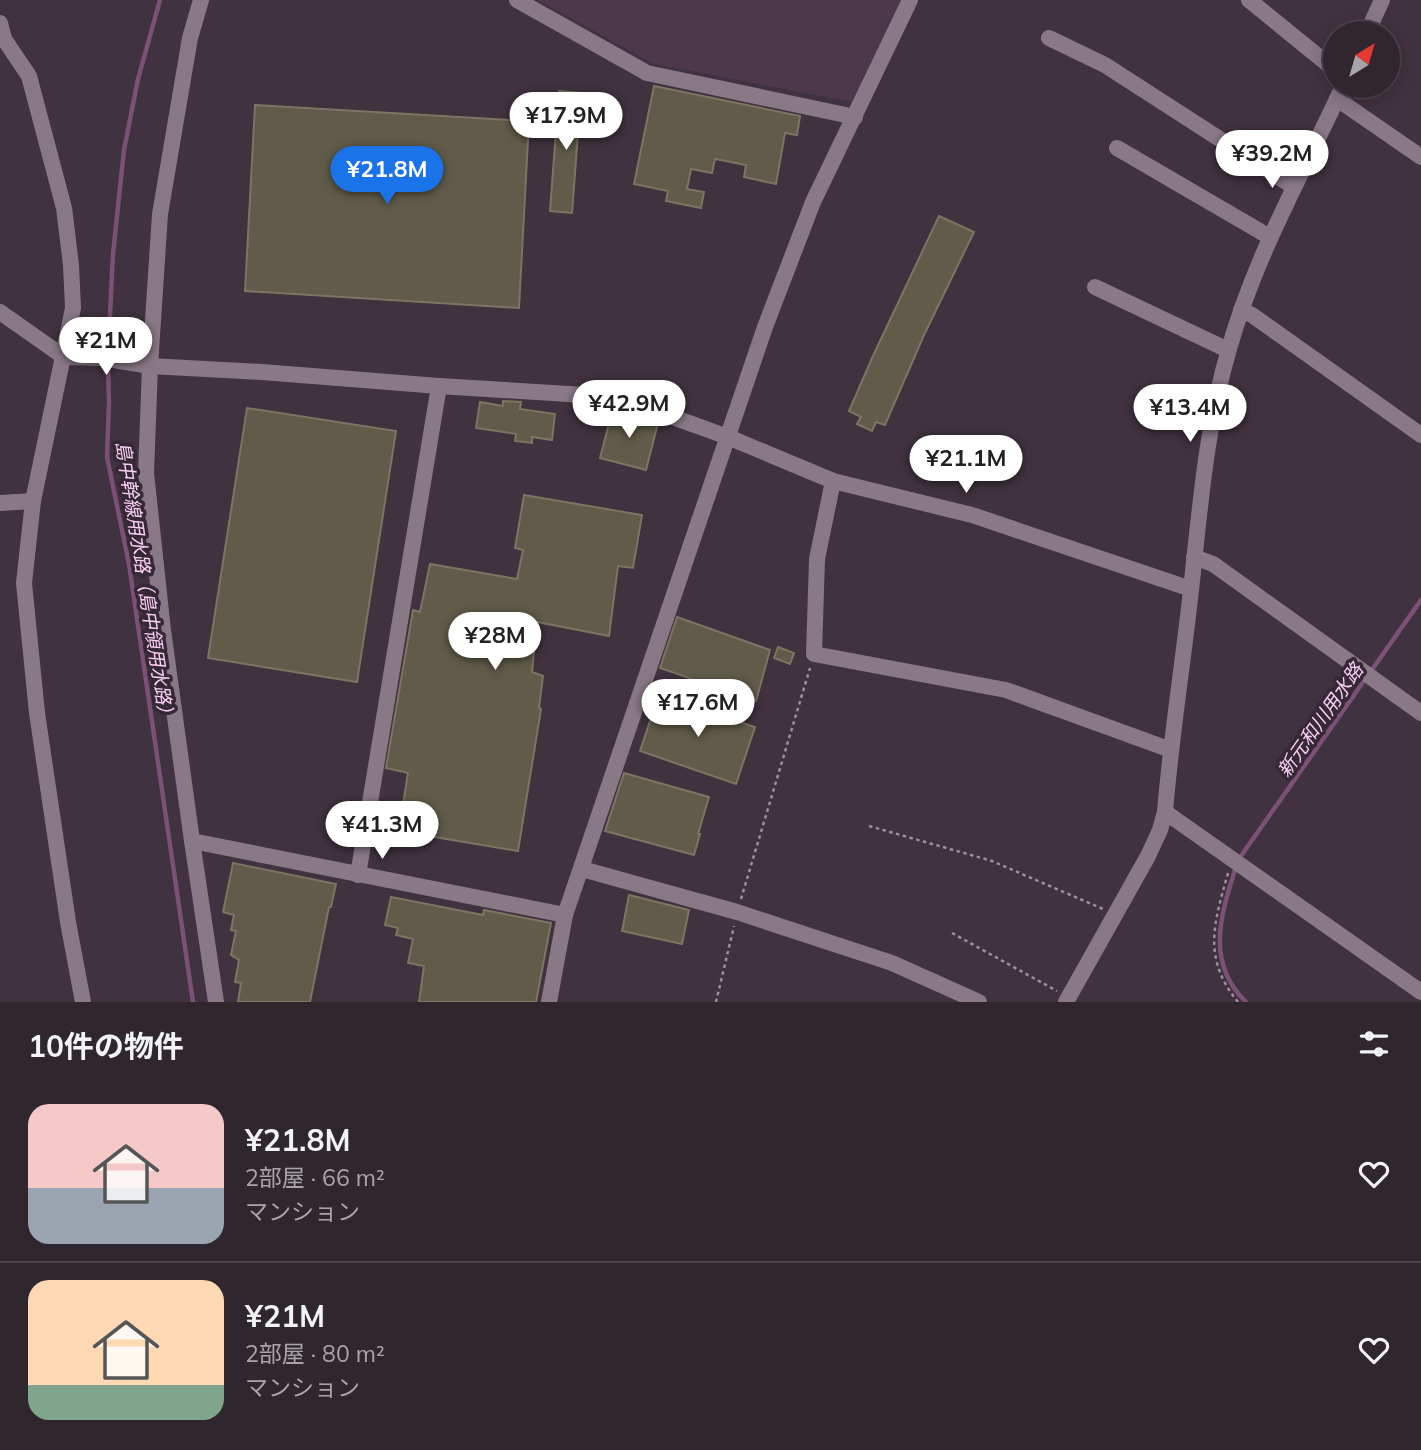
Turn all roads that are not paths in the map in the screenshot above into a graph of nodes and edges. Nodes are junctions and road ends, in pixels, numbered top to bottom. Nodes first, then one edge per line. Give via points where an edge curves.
1 (201, 0) edge
2 (517, 0) edge
3 (910, 0) edge
4 (1249, 0) edge
5 (1382, 0) edge
6 (1372, 21) edge
7 (0, 23) edge
8 (1048, 38) dead end
9 (1323, 59) edge
10 (1337, 98) edge
11 (1347, 98) edge
12 (855, 117) junction
13 (1117, 148) dead end
14 (1421, 157) edge
15 (1294, 187) junction
16 (1270, 237) junction
17 (1095, 287) dead end
18 (1241, 310) junction
19 (0, 312) edge
20 (1228, 350) junction
21 (64, 357) junction
22 (150, 366) junction
23 (439, 386) junction
24 (1421, 436) edge
25 (728, 437) junction
26 (833, 481) junction
27 (33, 501) junction
28 (0, 503) edge
29 (1194, 557) junction
30 (1191, 589) junction
31 (1421, 713) edge
32 (1171, 750) junction
33 (1165, 811) junction
34 (192, 841) junction
35 (582, 869) junction
36 (358, 875) junction
37 (565, 915) junction
38 (1421, 992) edge
39 (1068, 1000) edge
40 (83, 1002) edge
41 (216, 1002) edge
42 (550, 1002) edge
43 (979, 1002) edge

1 - 22 street via 190,38 160,214
2 - 12 street via 647,73
3 - 12 street
4 - 9 street
5 - 6 street
7 - 21 street via 4,39 29,76 64,208 73,308
8 - 15 street via 1105,65
10 - 15 street
11 - 14 street
12 - 25 street via 813,202
13 - 16 street
15 - 16 street
16 - 18 street
17 - 20 street
18 - 20 street
18 - 24 street
19 - 21 street
20 - 29 street via 1214,410
21 - 22 street
21 - 27 street
22 - 23 street
22 - 34 street via 146,473
23 - 25 street via 617,397
23 - 36 street
25 - 26 street
25 - 35 street
26 - 30 street via 972,515
26 - 32 street via 817,559 814,654 1006,690
27 - 28 street
27 - 40 street via 24,583 37,713
29 - 30 street
29 - 31 street via 1213,564
30 - 32 street
32 - 33 street
33 - 38 street
33 - 39 street via 1148,856
34 - 36 street
34 - 41 street
35 - 37 street
35 - 43 street via 737,912 892,963
36 - 37 street
37 - 42 street

